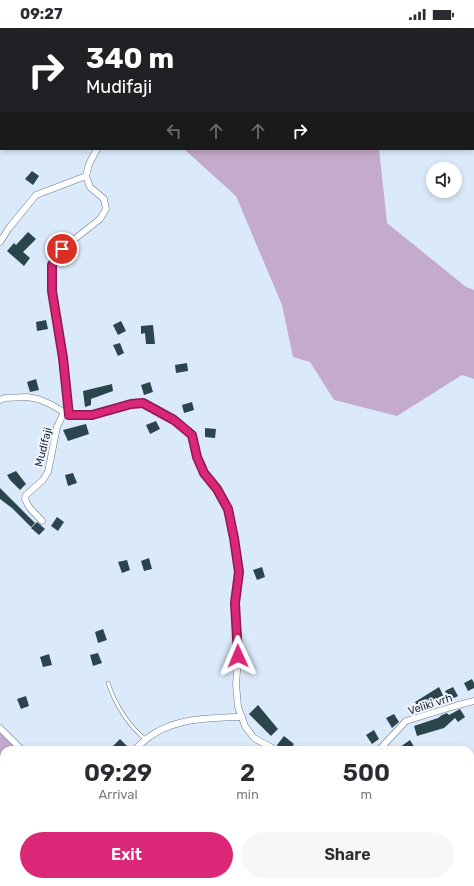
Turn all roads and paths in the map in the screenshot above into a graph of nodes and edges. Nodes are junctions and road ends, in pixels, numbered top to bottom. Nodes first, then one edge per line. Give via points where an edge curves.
1 (96, 150) edge
2 (86, 176) junction
3 (0, 242) edge
4 (0, 400) edge
5 (67, 414) junction
6 (42, 521) dead end
7 (108, 683) dead end
8 (474, 701) edge
9 (242, 718) junction
10 (0, 728) edge
11 (145, 740) junction
12 (18, 746) edge
13 (139, 746) edge
14 (269, 746) edge
15 (383, 746) edge

1 - 2 street
2 - 3 street via 36,195
2 - 5 street, Mudifaji via 90,187 104,199 106,209 100,219 62,249 52,265 52,291 63,358
4 - 5 street via 27,397 50,404
5 - 6 street, Mudifaji via 57,428 48,472 25,499
5 - 9 street via 92,415 143,403 174,420 192,435 204,473 228,509 234,538 239,572 235,603 239,645 236,684 238,707
7 - 11 lane via 122,714 132,729
8 - 15 street, Veliki vrh via 406,722
9 - 11 street via 188,720 165,727
9 - 14 street via 254,738
10 - 12 street
11 - 13 street

